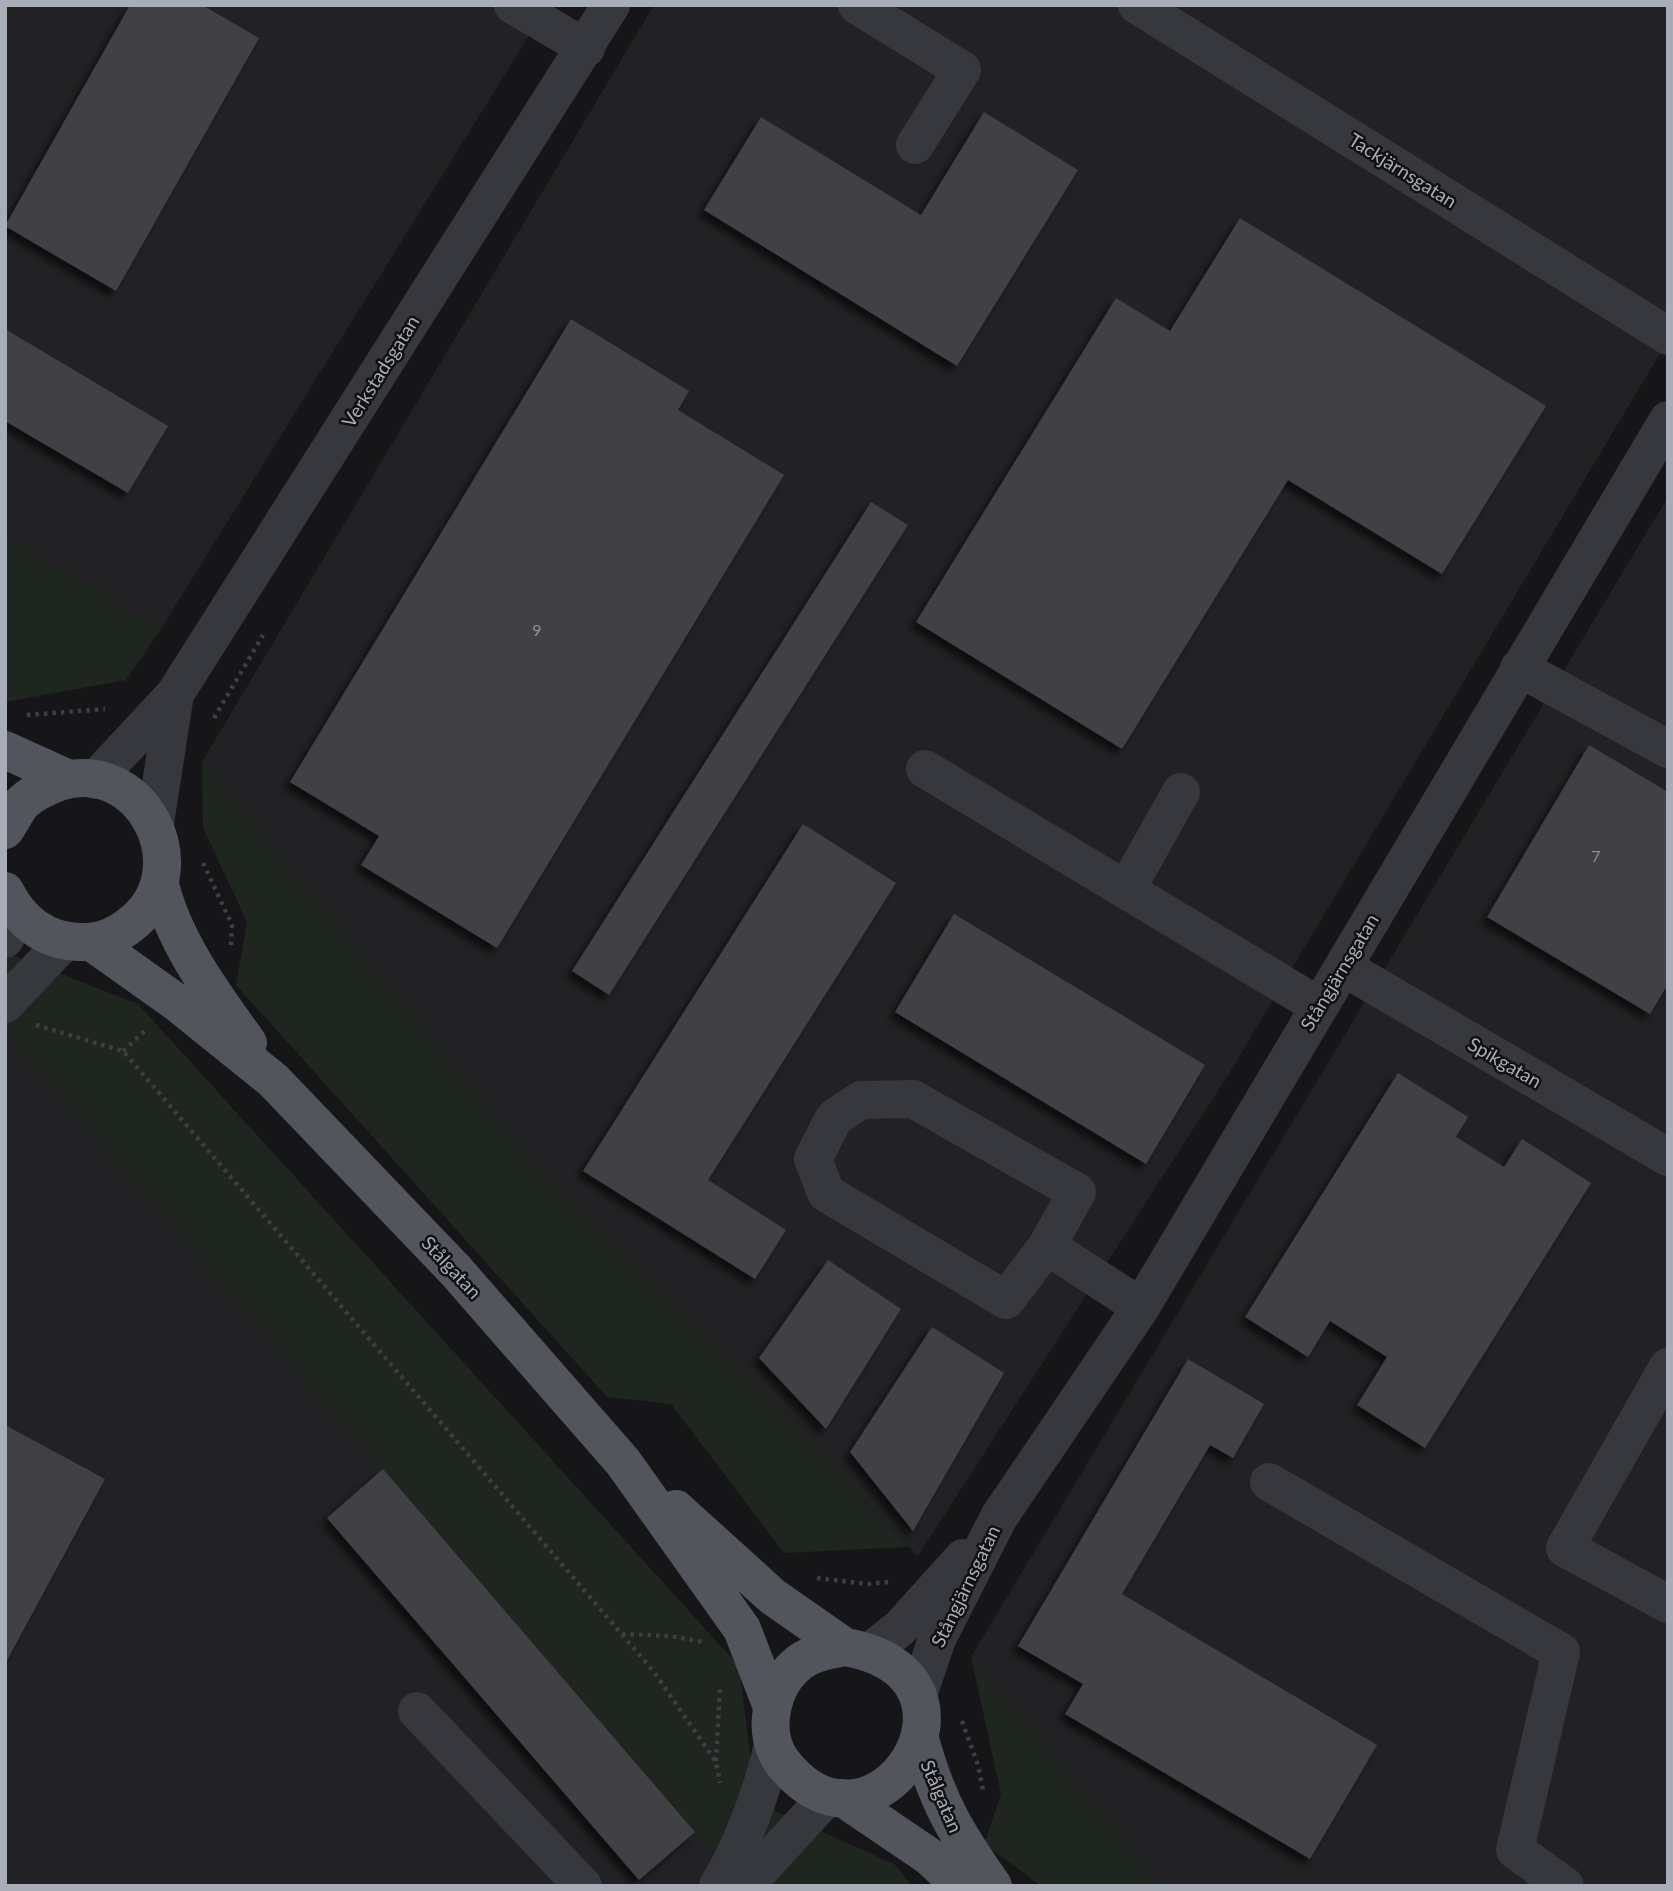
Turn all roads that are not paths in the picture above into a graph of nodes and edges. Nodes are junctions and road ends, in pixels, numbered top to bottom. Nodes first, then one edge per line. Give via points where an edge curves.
1 (513, 5) edge
2 (611, 5) edge
3 (857, 5) edge
4 (1137, 5) edge
5 (586, 48) junction
6 (915, 145) dead end
7 (1668, 336) edge
8 (1668, 420) edge
9 (1520, 668) junction
10 (174, 694) junction
11 (1668, 749) edge
12 (5, 750) edge
13 (925, 769) dead end
14 (82, 779) junction
15 (1181, 792) dead end
16 (155, 823) junction
17 (5, 830) edge
18 (160, 885) junction
19 (1126, 890) junction
20 (9, 914) edge
21 (79, 942) junction
22 (1343, 967) junction
23 (189, 990) junction
24 (7, 1002) edge
25 (1319, 1006) junction
26 (1668, 1157) edge
27 (1047, 1246) junction
28 (1141, 1307) junction
29 (1668, 1367) edge
30 (623, 1462) junction
31 (1269, 1482) dead end
32 (999, 1517) junction
33 (1668, 1604) edge
34 (858, 1649) junction
35 (918, 1695) junction
36 (772, 1707) junction
37 (417, 1711) dead end
38 (920, 1739) junction
39 (773, 1745) junction
40 (834, 1798) junction
41 (583, 1886) edge
42 (718, 1886) edge
43 (745, 1886) edge
44 (961, 1886) edge
45 (993, 1886) edge
46 (1565, 1886) edge

1 - 5 street
2 - 5 street, Verkstadsgatan
3 - 6 street via 962,70
4 - 7 street, Tackjärnsgatan
5 - 10 street, Verkstadsgatan
8 - 9 street, Stångjärnsgatan
9 - 11 street
9 - 22 street, Stångjärnsgatan
10 - 14 street, Verkstadsgatan
10 - 16 street, Verkstadsgatan
12 - 14 main road
13 - 19 street
14 - 16 main road via 120,788 141,803
14 - 17 main road via 44,787 23,802
15 - 19 street
16 - 18 main road via 163,860
18 - 21 main road via 149,908 121,933
18 - 23 main road, Stålgatan
19 - 25 street
20 - 21 main road, Stålgatan via 37,931
21 - 23 main road, Stålgatan
21 - 24 street
22 - 25 street, Stångjärnsgatan
22 - 26 street, Spikgatan
23 - 30 main road, Stålgatan via 456,1271
25 - 28 street, Stångjärnsgatan
27 - 27 street via 1077,1192 913,1099 861,1100 834,1118 813,1159 826,1193 1006,1300
27 - 28 street
28 - 32 street, Stångjärnsgatan
29 - 33 street via 1566,1548
30 - 34 main road, Stålgatan via 772,1596
30 - 36 main road, Stålgatan
31 - 46 street via 1562,1652 1515,1850
32 - 34 street, Stångjärnsgatan via 900,1628
32 - 35 street, Stångjärnsgatan via 937,1639
34 - 35 main road via 908,1676
34 - 36 main road via 820,1652 799,1663 782,1683
35 - 38 main road
36 - 39 main road
37 - 41 street
38 - 40 main road via 909,1763 892,1782 869,1794
38 - 45 main road, Stålgatan via 931,1781 955,1831
39 - 40 main road via 795,1778
39 - 42 street via 743,1844
40 - 43 street
40 - 44 main road, Stålgatan via 930,1857

